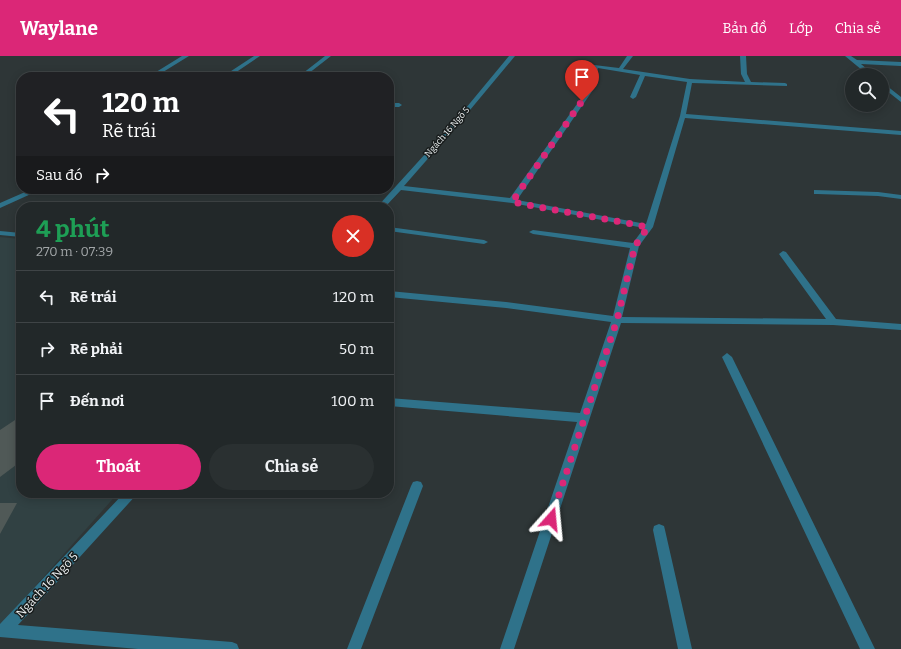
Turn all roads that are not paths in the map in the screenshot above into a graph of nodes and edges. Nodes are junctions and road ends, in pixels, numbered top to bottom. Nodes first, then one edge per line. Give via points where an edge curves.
1 (186, 56) edge
2 (257, 56) edge
3 (328, 56) edge
4 (512, 56) edge
5 (630, 56) edge
6 (743, 56) edge
7 (848, 56) edge
8 (855, 62) junction
9 (901, 64) edge
10 (862, 68) edge
11 (620, 70) junction
12 (159, 72) edge
13 (233, 72) edge
14 (307, 72) edge
15 (643, 73) junction
16 (690, 81) junction
17 (749, 84) junction
18 (785, 85) dead end
19 (889, 90) edge
20 (633, 97) dead end
21 (901, 100) edge
22 (394, 105) edge
23 (399, 105) dead end
24 (683, 116) junction
25 (901, 133) edge
26 (398, 187) junction
27 (394, 192) edge
28 (817, 192) dead end
29 (27, 194) edge
30 (392, 194) edge
31 (901, 197) edge
32 (385, 202) edge
33 (512, 202) junction
34 (0, 206) edge
35 (648, 227) junction
36 (394, 230) edge
37 (534, 232) dead end
38 (0, 233) edge
39 (16, 235) edge
40 (484, 242) dead end
41 (635, 246) junction
42 (783, 254) dead end
43 (394, 294) edge
44 (617, 320) junction
45 (833, 322) junction
46 (901, 327) edge
47 (727, 358) dead end
48 (394, 402) edge
49 (584, 418) junction
50 (417, 486) dead end
51 (127, 498) edge
52 (659, 530) dead end
53 (232, 649) edge
54 (354, 649) edge
55 (507, 649) edge
56 (686, 649) edge
57 (868, 649) edge

1 - 12 street
2 - 13 street
3 - 14 street
4 - 26 street, Ngách 16 Ngõ 5
5 - 11 street
6 - 17 street via 744,74
7 - 8 street
8 - 9 street
8 - 10 street
11 - 15 street
11 - 33 street via 596,66 590,90
15 - 16 street
15 - 20 street
16 - 17 street
16 - 24 street
17 - 18 street
19 - 21 street
22 - 23 street
24 - 25 street
24 - 35 street
26 - 27 street, Ngách 16 Ngõ 5
26 - 33 street
28 - 31 street
29 - 34 street
30 - 32 street, Ngách 16 Ngõ 5
33 - 35 street
35 - 41 street
36 - 40 street
37 - 41 street
38 - 39 street
41 - 44 street
42 - 45 street
43 - 44 street via 506,305
44 - 45 street
44 - 49 street
45 - 46 street
47 - 57 street
48 - 49 street
49 - 55 street
50 - 54 street
51 - 53 street, Ngách 16 Ngõ 5 via 3,632
52 - 56 street

